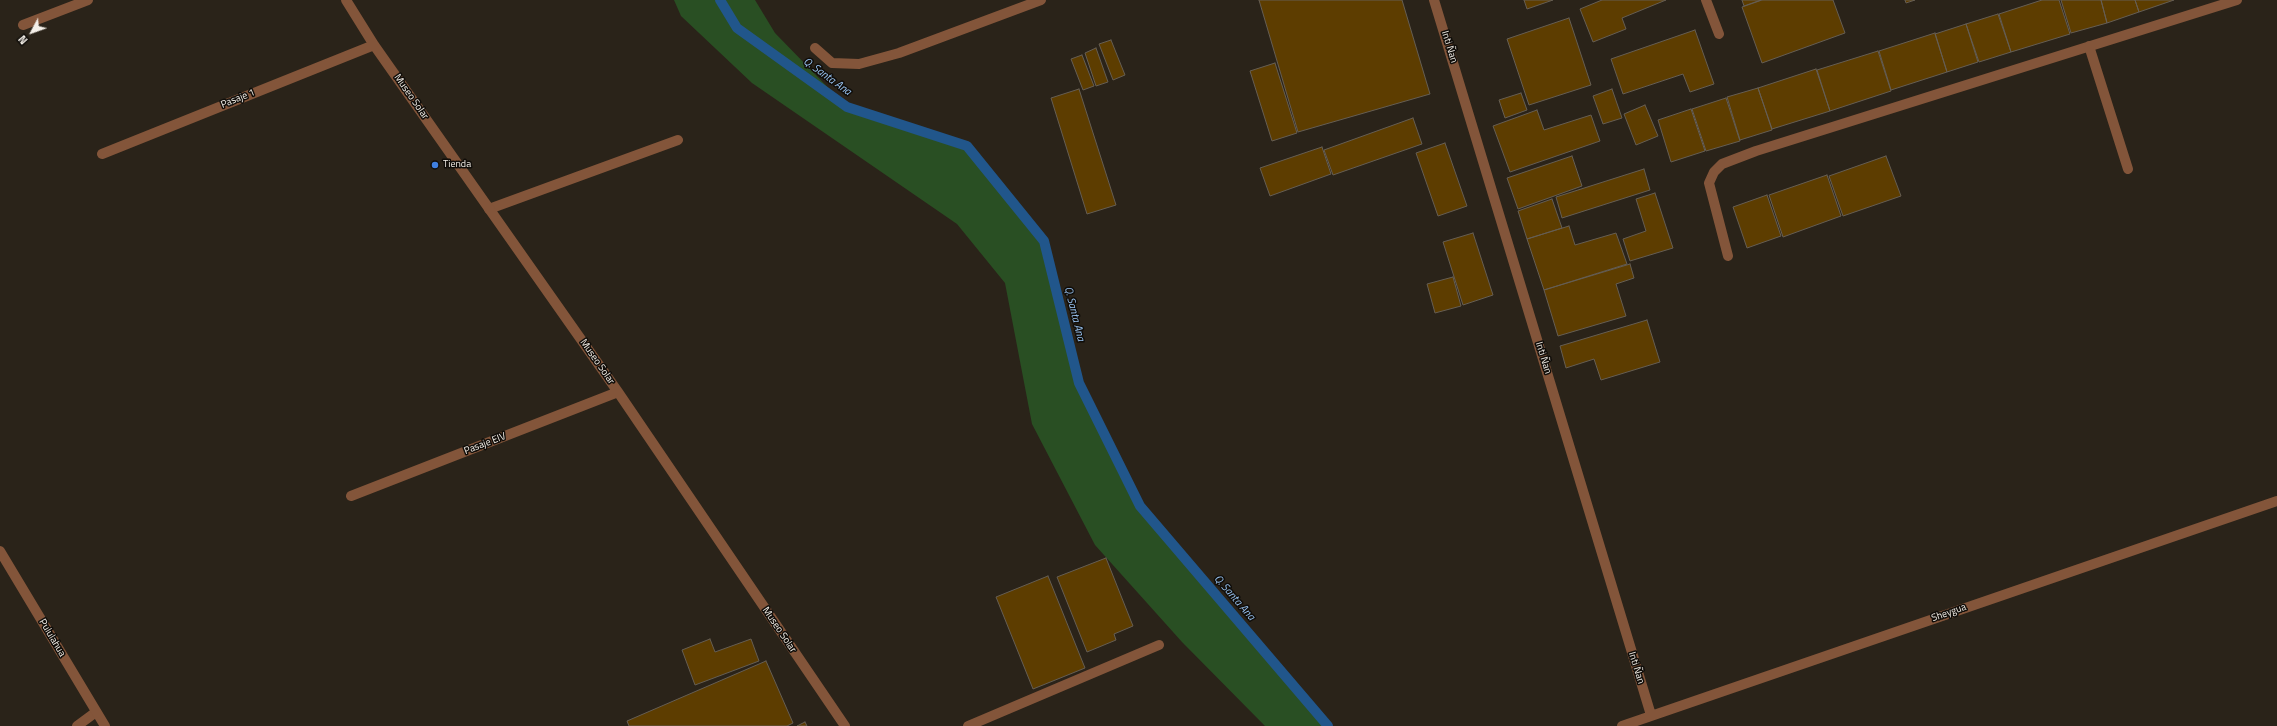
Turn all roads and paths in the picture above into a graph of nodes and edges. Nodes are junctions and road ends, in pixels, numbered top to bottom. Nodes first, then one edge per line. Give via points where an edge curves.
1 (88, 0) edge
2 (346, 0) edge
3 (1041, 0) edge
4 (1434, 0) edge
5 (1706, 0) edge
6 (2237, 0) edge
7 (23, 25) dead end
8 (1719, 34) dead end
9 (374, 45) junction
10 (2089, 46) junction
11 (815, 48) dead end
12 (678, 140) dead end
13 (102, 154) dead end
14 (2128, 169) dead end
15 (489, 209) junction
16 (1728, 256) dead end
17 (618, 392) junction
18 (351, 496) dead end
19 (2277, 501) edge
20 (0, 551) edge
21 (1159, 645) dead end
22 (96, 712) junction
23 (1651, 715) junction
24 (77, 726) edge
25 (105, 726) edge
26 (845, 726) edge
27 (968, 726) edge
28 (1622, 726) edge

1 - 7 street
2 - 9 street, Museo Solar
3 - 11 street via 899,53 859,64 832,63
4 - 23 street, Inti Ñan
5 - 8 street
6 - 10 street
9 - 13 street, Pasaje 1
9 - 15 street, Museo Solar
10 - 14 street
10 - 16 street via 1722,164 1714,172 1709,183
12 - 15 street
15 - 17 street, Museo Solar
17 - 18 street, Pasaje EIV
17 - 26 street, Museo Solar
19 - 23 street, Sheygua
20 - 22 street, Pululahua
21 - 27 street
22 - 24 street
22 - 25 street, Pululahua
23 - 28 street, Sheygua

